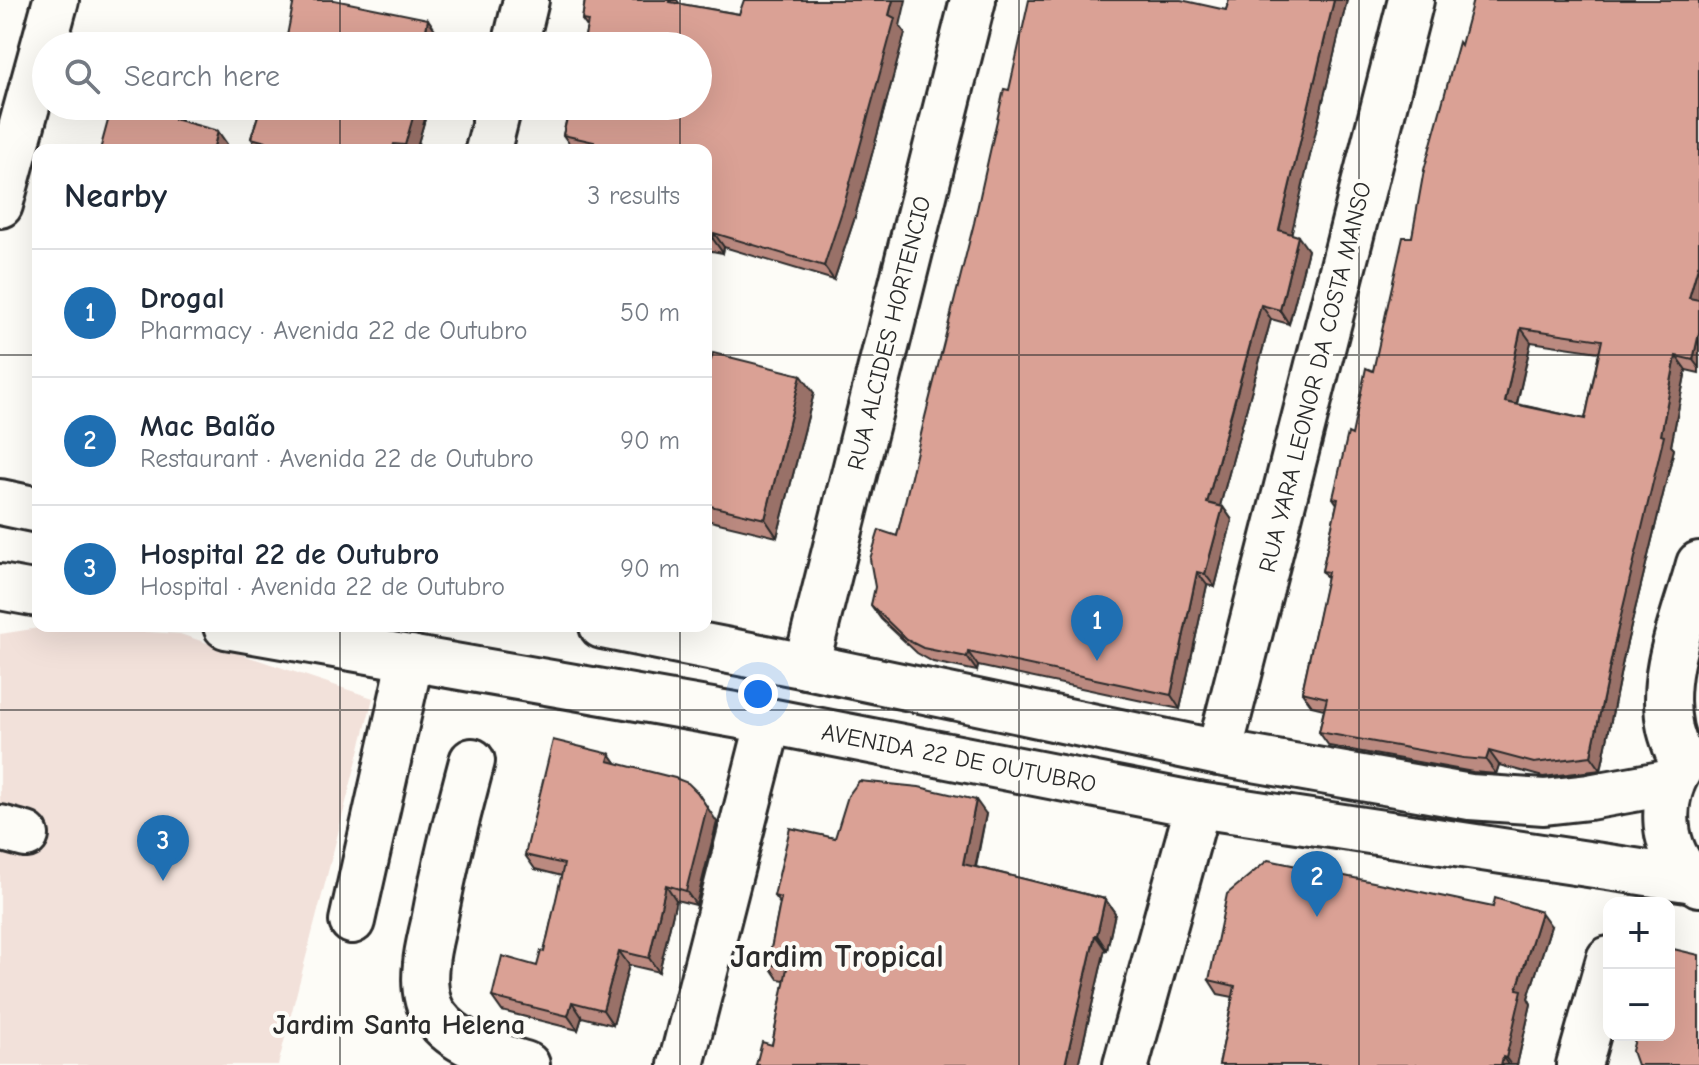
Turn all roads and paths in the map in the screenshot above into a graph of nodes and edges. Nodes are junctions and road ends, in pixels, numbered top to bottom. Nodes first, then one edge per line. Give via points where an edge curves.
1 (56, 0) edge
2 (526, 0) edge
3 (973, 0) edge
4 (1411, 0) edge
5 (47, 32) edge
6 (518, 32) edge
7 (32, 88) edge
8 (496, 120) edge
9 (490, 144) edge
10 (0, 205) edge
11 (0, 502) edge
12 (32, 509) edge
13 (1698, 574) edge
14 (0, 587) edge
15 (32, 593) edge
16 (261, 632) edge
17 (633, 632) edge
18 (411, 658) junction
19 (806, 666) junction
20 (769, 721) junction
21 (1219, 753) junction
22 (472, 761) dead end
23 (1685, 765) edge
24 (1198, 805) junction
25 (1696, 882) edge
26 (1629, 887) edge
27 (352, 921) dead end
28 (1606, 969) edge
29 (527, 1065) edge
30 (681, 1065) edge
31 (1126, 1065) edge
32 (1579, 1065) edge

1 - 5 street
2 - 6 street
3 - 19 street, RUA ALCIDES HORTENCIO
4 - 21 street, RUA YARA LEONOR DA COSTA MANSO
7 - 10 street
8 - 9 street
11 - 12 street
13 - 23 street via 1678,633 1668,702 1670,729
14 - 15 street
16 - 18 street, AVENIDA 22 DE OUTUBRO
17 - 19 street
18 - 20 street, AVENIDA 22 DE OUTUBRO
18 - 27 street
19 - 21 street
20 - 24 street, AVENIDA 22 DE OUTUBRO
20 - 30 street
21 - 23 street via 1470,797 1544,802 1589,797
22 - 29 street via 443,873 426,991 436,1018 463,1041
23 - 25 street via 1666,808 1668,834 1673,851
24 - 26 street, AVENIDA 22 DE OUTUBRO
24 - 31 street
25 - 26 street, AVENIDA 22 DE OUTUBRO
28 - 32 street

